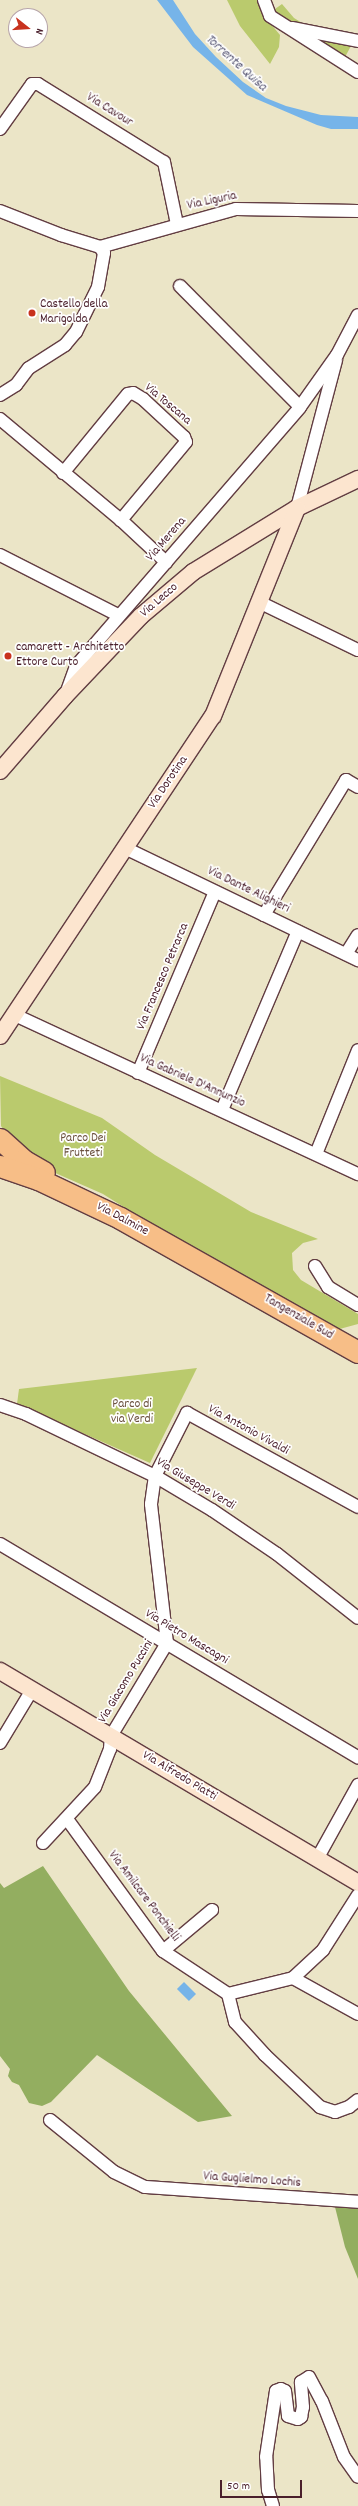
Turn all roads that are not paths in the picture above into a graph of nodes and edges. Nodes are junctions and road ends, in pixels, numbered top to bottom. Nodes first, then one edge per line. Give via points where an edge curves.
1 (264, 0) edge
2 (286, 27) junction
3 (358, 41) edge
4 (358, 72) edge
5 (0, 129) edge
6 (0, 211) edge
7 (358, 211) edge
8 (177, 224) junction
9 (100, 247) junction
10 (180, 286) dead end
11 (358, 315) edge
12 (337, 355) junction
13 (0, 395) edge
14 (300, 407) junction
15 (323, 413) junction
16 (0, 419) edge
17 (63, 473) junction
18 (358, 479) edge
19 (297, 508) junction
20 (121, 520) junction
21 (0, 555) edge
22 (166, 562) junction
23 (259, 602) junction
24 (118, 615) junction
25 (358, 650) edge
26 (65, 696) junction
27 (0, 771) edge
28 (358, 788) edge
29 (126, 848) junction
30 (215, 892) junction
31 (264, 915) junction
32 (298, 931) junction
33 (358, 935) edge
34 (346, 954) junction
35 (358, 960) edge
36 (15, 1014) junction
37 (0, 1036) edge
38 (358, 1050) edge
39 (138, 1073) junction
40 (222, 1110) junction
41 (0, 1139) edge
42 (316, 1154) junction
43 (0, 1166) edge
44 (358, 1174) edge
45 (315, 1266) dead end
46 (238, 1284) junction
47 (358, 1305) edge
48 (358, 1352) edge
49 (0, 1405) edge
50 (155, 1476) junction
51 (358, 1507) edge
52 (0, 1544) edge
53 (358, 1618) edge
54 (167, 1642) junction
55 (0, 1671) edge
56 (32, 1690) junction
57 (111, 1736) junction
58 (0, 1743) edge
59 (358, 1757) edge
60 (358, 1785) edge
61 (67, 1819) junction
62 (43, 1843) dead end
63 (317, 1859) junction
64 (358, 1883) edge
65 (358, 1894) edge
66 (212, 1910) dead end
67 (163, 1951) junction
68 (293, 1978) junction
69 (228, 1994) junction
70 (358, 2014) edge
71 (358, 2100) edge
72 (50, 2120) dead end
73 (358, 2202) edge
74 (358, 2477) edge
75 (273, 2506) edge

1 - 2 street via 270,16
2 - 3 street
2 - 4 street
5 - 8 street, Via Cavour via 32,84 38,84 164,162
6 - 9 street via 61,236
7 - 8 street, Via Liguria via 236,209
8 - 9 street, Via Liguria
9 - 13 street via 104,253 98,287 76,332 65,345 29,368 16,385
10 - 14 street
11 - 12 street, Via Merena
12 - 14 street, Via Merena
12 - 15 street, Via Merena
14 - 15 street, Via Merena via 311,397 318,397
14 - 22 street, Via Merena
15 - 19 street, Via Merena
16 - 17 street
17 - 20 street
17 - 20 street, Via Toscana via 128,394 133,393 143,399 184,437 186,442
18 - 19 main road, Via Lecco
19 - 23 main road, Via Dorotina
19 - 26 main road, Via Lecco via 194,572 141,616
20 - 22 street
21 - 24 street
22 - 24 street, Via Merena
23 - 25 street
23 - 29 main road, Via Dorotina via 213,716
24 - 26 street, Via Merena via 76,666
26 - 27 main road, Via Lecco
28 - 31 street via 346,780
29 - 30 street, Via Dante Alighieri
29 - 36 main road, Via Dorotina
30 - 31 street, Via Dante Alighieri
30 - 39 street, Via Francesco Petrarca
31 - 32 street, Via Dante Alighieri
32 - 34 street, Via Dante Alighieri
32 - 40 street
33 - 34 street
34 - 35 street, Via Dante Alighieri
36 - 37 main road, Via Dorotina
36 - 39 street, Via Gabriele D'Annunzio
38 - 42 street
39 - 40 street, Via Gabriele D'Annunzio
40 - 42 street, Via Gabriele D'Annunzio
41 - 46 highway via 23,1160 111,1204 195,1254
42 - 44 street, Via Gabriele D'Annunzio
43 - 46 highway, Via Dalmine via 38,1179 79,1198
45 - 47 street via 328,1287
46 - 48 highway, Tangenziale Sud
49 - 50 street, Via Giuseppe Verdi via 26,1414
50 - 51 street, Via Antonio Vivaldi via 187,1413
50 - 53 street, Via Giuseppe Verdi via 212,1510 277,1554
50 - 54 street, Via Giacomo Puccini via 151,1504
52 - 54 street, Via Pietro Mascagni
54 - 57 street, Via Giacomo Puccini
54 - 59 street, Via Pietro Mascagni
55 - 56 main road, Via Alfredo Piatti
56 - 57 main road, Via Alfredo Piatti
56 - 58 street
57 - 61 street via 110,1749 95,1787
57 - 63 main road, Via Alfredo Piatti
60 - 63 street
61 - 62 street
61 - 67 street, Via Amilcare Ponchielli
63 - 64 main road, Via Alfredo Piatti
65 - 68 street via 324,1950
66 - 67 street
67 - 69 street, Via Amilcare Ponchielli
68 - 69 street
68 - 70 street
69 - 71 street via 235,2022 320,2107 335,2112 349,2107
72 - 73 street, Via Guglielmo Lochis via 114,2172 145,2187
74 - 75 street via 344,2457 322,2401 309,2377 301,2382 303,2407 302,2417 298,2419 288,2416 285,2392 281,2389 276,2391 266,2457 268,2490

